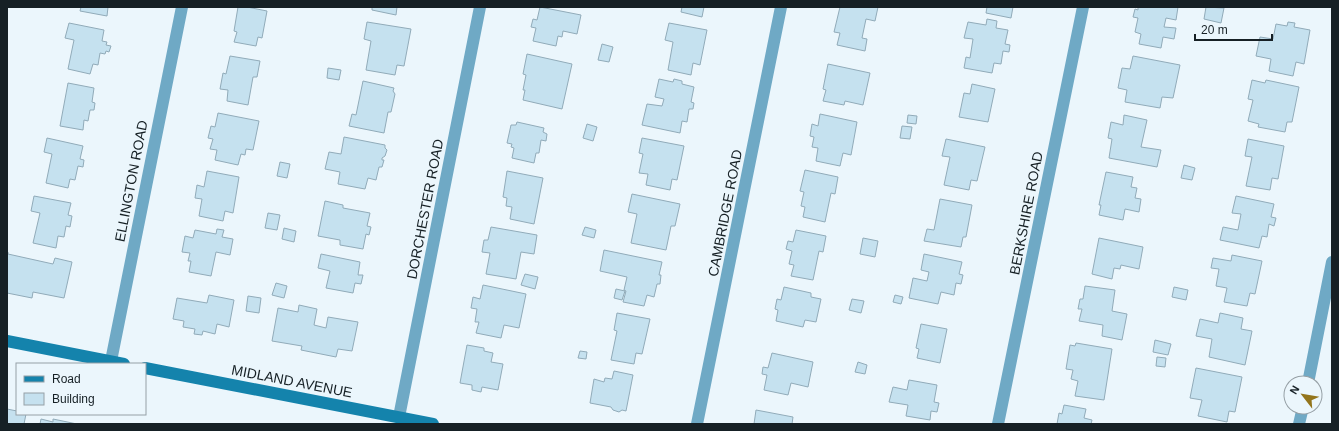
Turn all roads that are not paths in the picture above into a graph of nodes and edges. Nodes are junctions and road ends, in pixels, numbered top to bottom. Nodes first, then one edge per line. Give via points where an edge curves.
1 (182, 7) edge
2 (480, 7) edge
3 (781, 7) edge
4 (1083, 7) edge
5 (1332, 262) edge
6 (7, 341) edge
7 (111, 361) junction
8 (120, 363) edge
9 (146, 368) edge
10 (1310, 375) edge
11 (399, 417) junction
12 (433, 424) edge
13 (697, 424) edge
14 (998, 424) edge

1 - 7 street, ELLINGTON ROAD
2 - 11 street, DORCHESTER ROAD
3 - 13 street, CAMBRIDGE ROAD
4 - 14 street, BERKSHIRE ROAD
5 - 10 street
6 - 7 street
7 - 8 street
9 - 11 street, MIDLAND AVENUE
11 - 12 street, MIDLAND AVENUE

